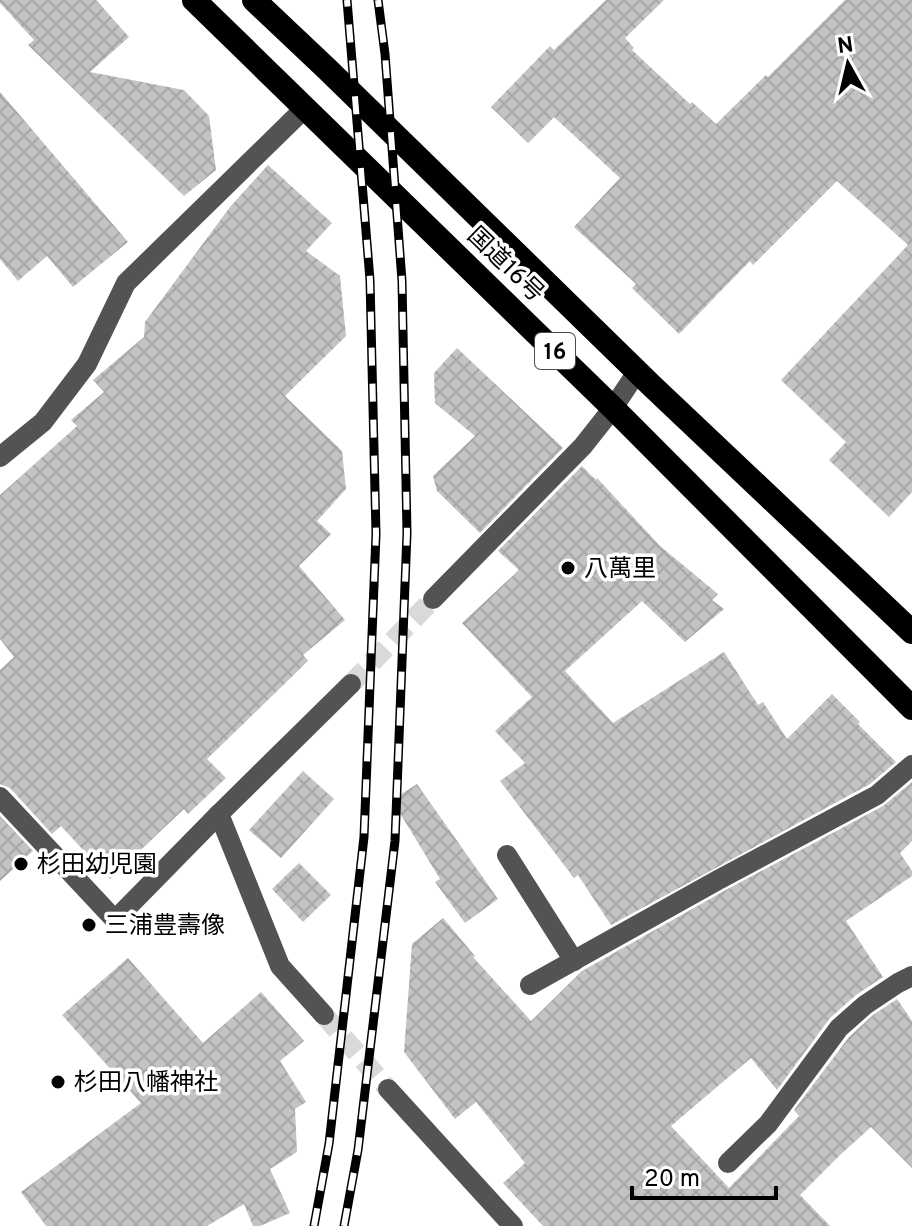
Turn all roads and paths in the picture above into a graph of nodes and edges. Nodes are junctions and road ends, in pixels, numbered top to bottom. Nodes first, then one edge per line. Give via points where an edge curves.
1 (194, 0) edge
2 (254, 0) edge
3 (305, 108) junction
4 (637, 372) junction
5 (613, 408) junction
6 (0, 457) edge
7 (433, 599) tunnel mouth
8 (912, 632) edge
9 (351, 684) tunnel mouth
10 (912, 708) edge
11 (912, 765) edge
12 (0, 797) edge
13 (219, 814) junction
14 (507, 855) dead end
15 (574, 961) junction
16 (912, 976) edge
17 (530, 985) dead end
18 (324, 1015) tunnel mouth
19 (388, 1089) tunnel mouth
20 (728, 1163) dead end
21 (513, 1226) edge

1 - 3 highway, 国道16号 / 16
2 - 4 highway, 国道16号 / 16
3 - 5 highway, 国道16号 / 16
3 - 6 street via 126,283 87,364 43,422
4 - 5 street
4 - 8 highway, 国道16号 / 16
5 - 7 street via 583,446
5 - 10 highway, 国道16号 / 16
9 - 13 street
11 - 15 street via 877,795
12 - 13 street via 115,920
13 - 18 street via 280,966
14 - 15 street
15 - 17 street
16 - 20 street via 839,1028 768,1124
19 - 21 street

